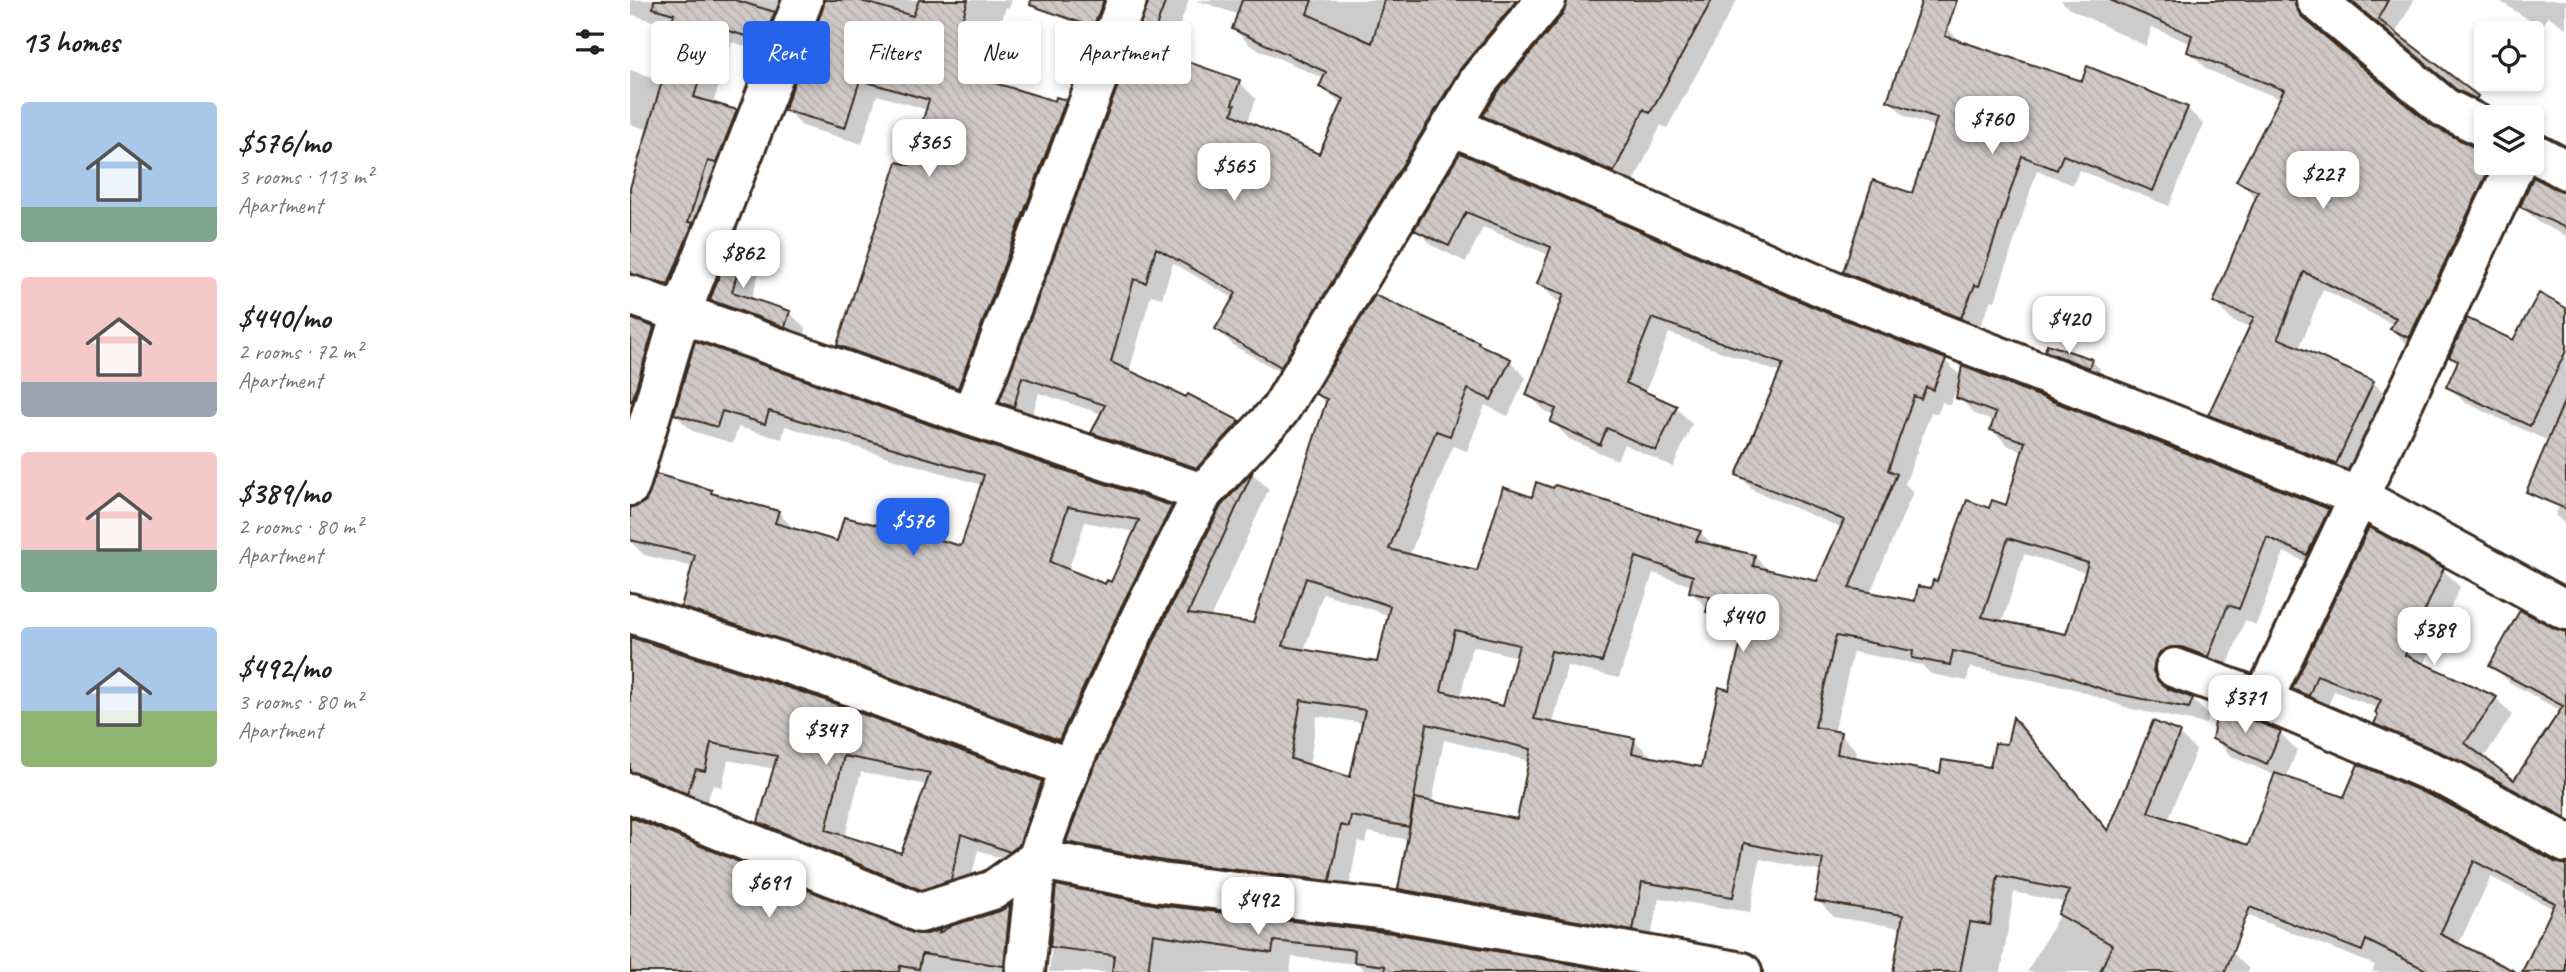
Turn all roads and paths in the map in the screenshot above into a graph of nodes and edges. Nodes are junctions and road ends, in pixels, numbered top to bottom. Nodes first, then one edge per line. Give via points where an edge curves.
1 (803, 0) edge
2 (1127, 0) edge
3 (1546, 0) edge
4 (2316, 0) edge
5 (2474, 122) edge
6 (1452, 126) junction
7 (2544, 158) edge
8 (2566, 170) edge
9 (2510, 175) edge
10 (630, 295) edge
11 (681, 313) junction
12 (971, 416) junction
13 (630, 486) edge
14 (1203, 493) junction
15 (2359, 496) junction
16 (2566, 610) edge
17 (630, 613) edge
18 (2175, 667) dead end
19 (2263, 700) junction
20 (1070, 768) junction
21 (630, 793) edge
22 (2566, 843) edge
23 (1037, 859) junction
24 (1025, 972) edge
25 (1742, 972) edge

1 - 11 street
2 - 12 street
3 - 6 street via 1479,80
4 - 5 street via 2445,108
6 - 14 street via 1280,410
6 - 15 street via 1834,292
7 - 8 street
9 - 15 street
10 - 11 street
11 - 12 street
11 - 13 street
12 - 14 street
14 - 20 street
15 - 16 street
15 - 19 street
17 - 20 street via 824,676
18 - 19 street
19 - 22 street via 2453,781
20 - 23 street
21 - 23 street via 920,913 993,890
23 - 24 street
23 - 25 street via 1161,883 1395,911

